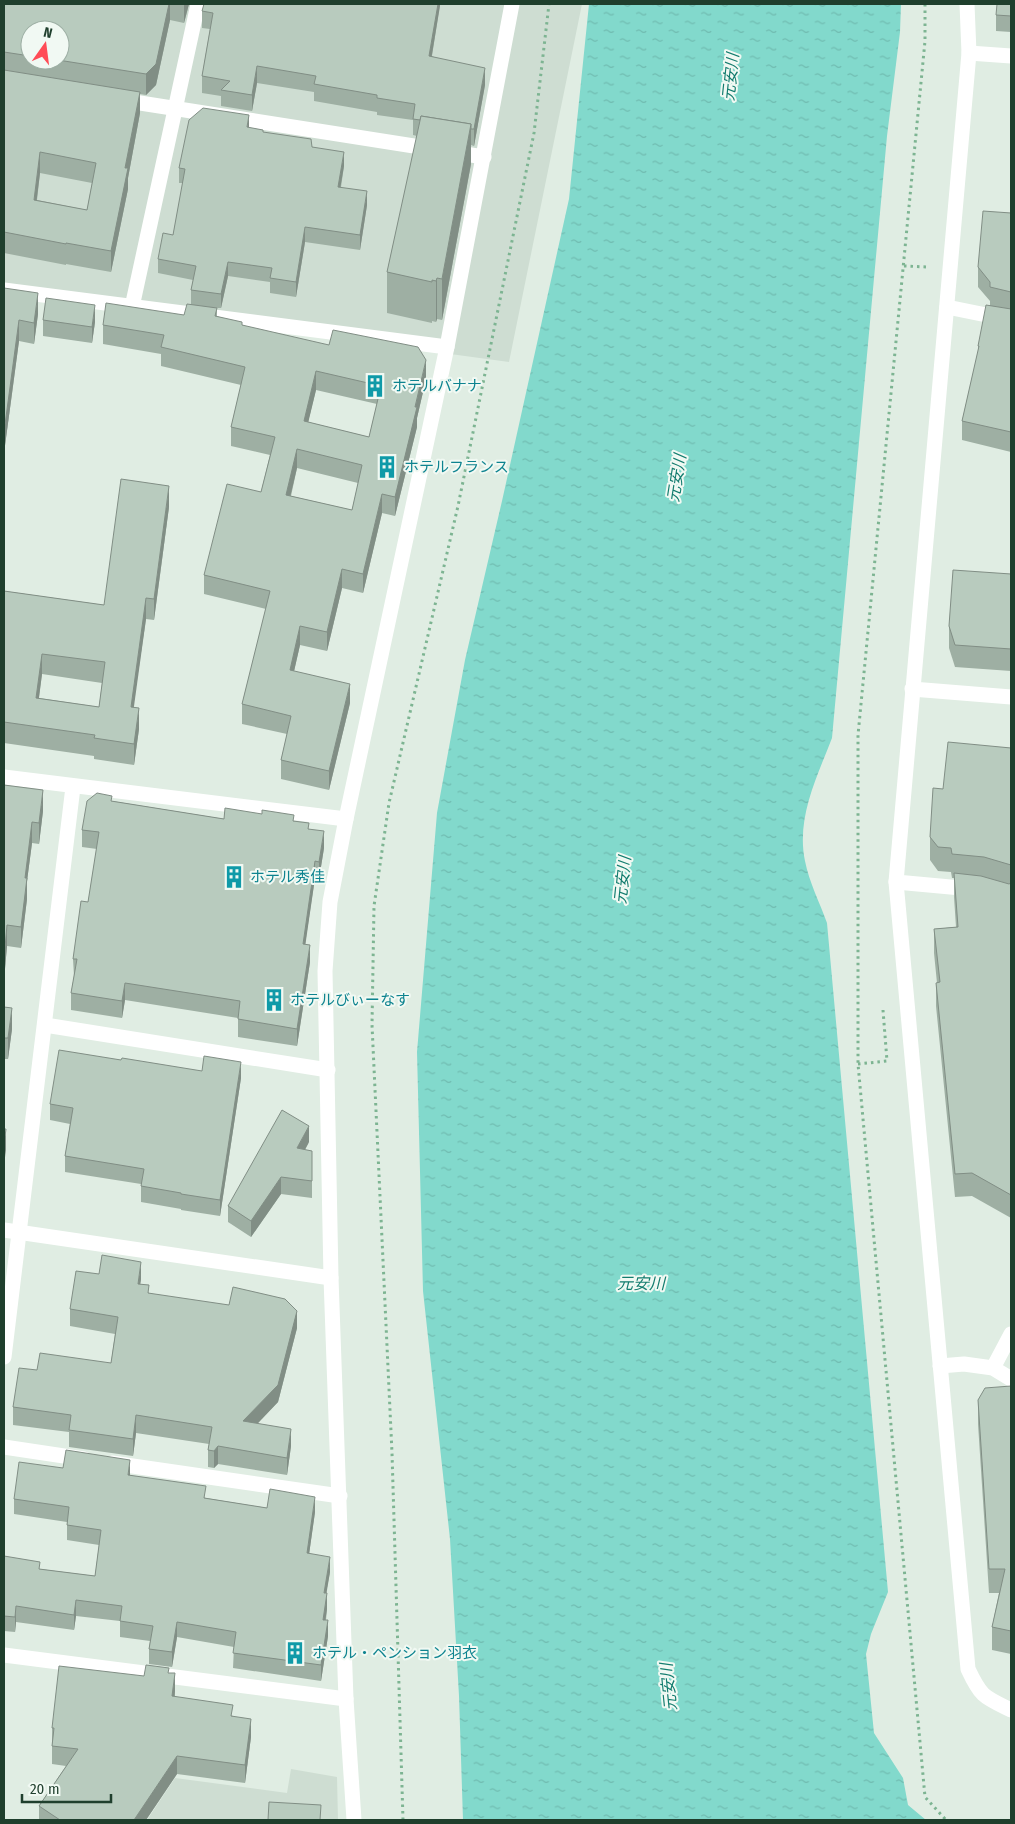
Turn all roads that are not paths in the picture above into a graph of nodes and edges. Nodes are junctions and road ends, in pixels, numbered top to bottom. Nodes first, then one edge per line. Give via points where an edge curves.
1 (198, 4) edge
2 (512, 4) edge
3 (967, 4) edge
4 (969, 53) junction
5 (1011, 56) edge
6 (109, 98) edge
7 (175, 108) junction
8 (484, 158) junction
9 (4, 290) edge
10 (132, 306) junction
11 (947, 307) junction
12 (1011, 320) edge
13 (447, 348) junction
14 (912, 689) junction
15 (1011, 697) edge
16 (4, 777) edge
17 (73, 787) junction
18 (346, 819) junction
19 (896, 882) junction
20 (1011, 898) edge
21 (45, 1025) junction
22 (328, 1070) junction
23 (4, 1230) edge
24 (20, 1232) junction
25 (332, 1278) junction
26 (1011, 1334) edge
27 (4, 1357) edge
28 (940, 1366) junction
29 (993, 1368) junction
30 (1011, 1379) edge
31 (4, 1447) edge
32 (340, 1496) junction
33 (4, 1655) edge
34 (346, 1699) junction
35 (1011, 1710) edge
36 (354, 1820) edge

1 - 7 street
2 - 8 street
3 - 4 street
4 - 5 street
4 - 11 street
6 - 7 street
7 - 8 street
7 - 10 street
8 - 13 street
9 - 10 street
10 - 13 street
11 - 12 street
11 - 14 street
13 - 18 street
14 - 15 street
14 - 19 street
16 - 17 street
17 - 18 street
17 - 21 street
18 - 22 street via 330,902 325,971
19 - 20 street via 983,890
19 - 28 street
21 - 22 street
21 - 24 street
22 - 25 street
23 - 24 street
24 - 25 street
24 - 27 street
25 - 32 street
26 - 29 street
28 - 29 street via 964,1364
28 - 35 street via 968,1669 977,1689
29 - 30 street
31 - 32 street
32 - 34 street
33 - 34 street
34 - 36 street

